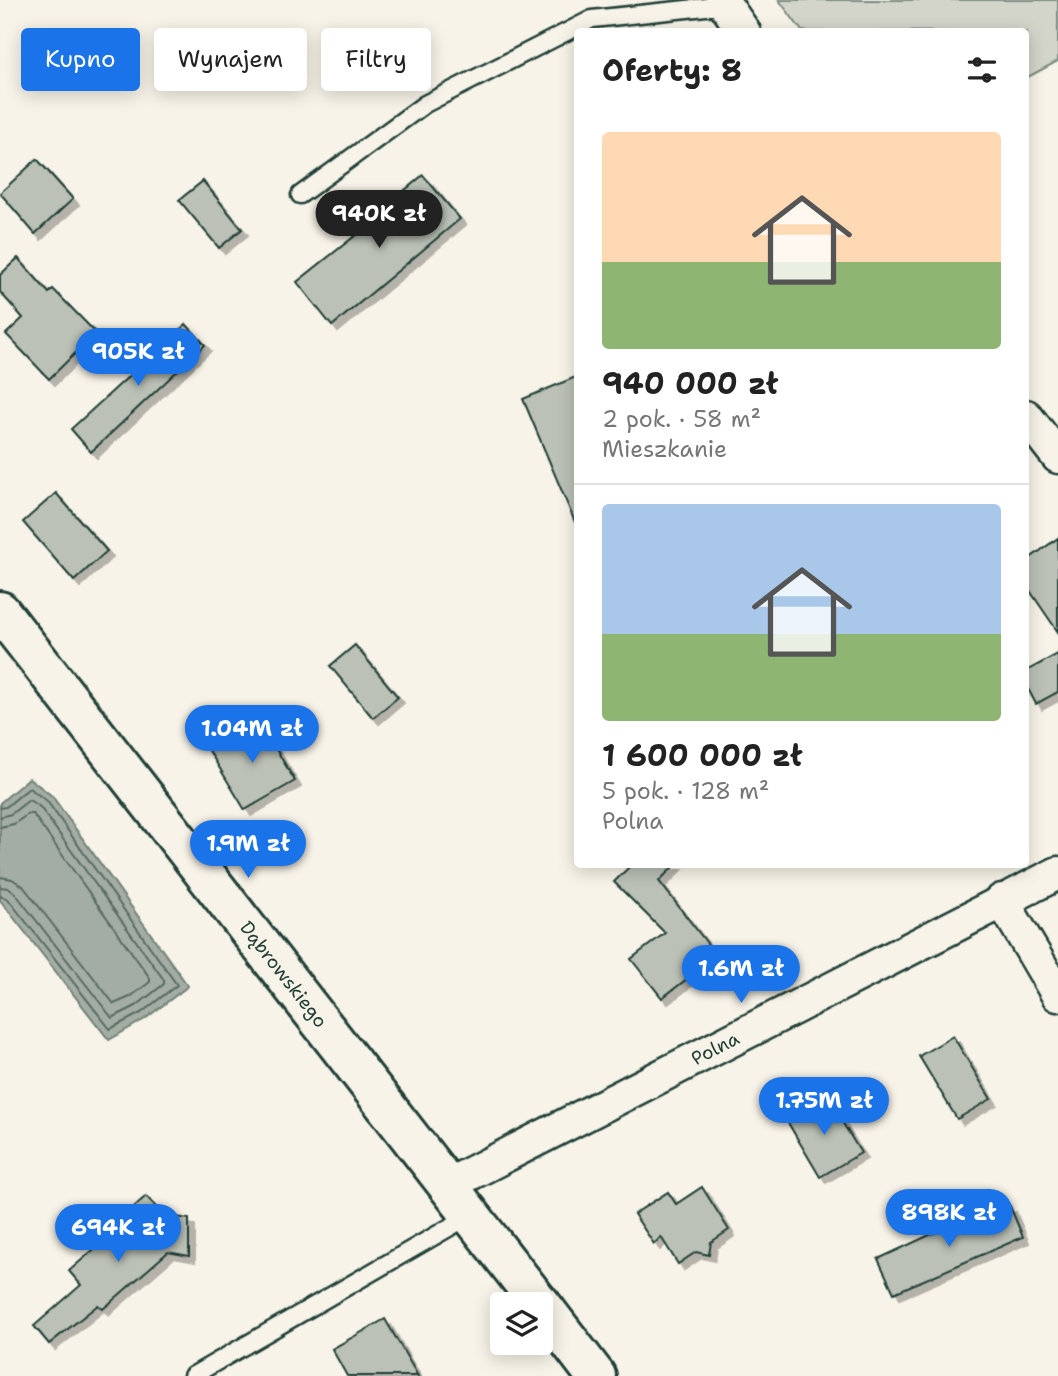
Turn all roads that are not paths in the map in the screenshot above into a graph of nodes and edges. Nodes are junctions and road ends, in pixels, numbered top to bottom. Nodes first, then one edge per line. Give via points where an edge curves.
1 (723, 3) edge
2 (574, 28) edge
3 (574, 28) edge
4 (741, 28) edge
5 (300, 195) dead end
6 (1029, 420) edge
7 (1058, 457) edge
8 (0, 611) edge
9 (1058, 873) edge
10 (1002, 900) junction
11 (1058, 995) edge
12 (448, 1185) junction
13 (471, 1216) junction
14 (531, 1292) edge
15 (553, 1321) edge
16 (192, 1376) edge
17 (596, 1376) edge

1 - 3 lane via 592,19
1 - 4 street
2 - 5 lane via 425,104
6 - 7 street
8 - 12 street, Dąbrowskiego
9 - 10 street, Polna
10 - 11 street
10 - 12 street, Polna
12 - 13 street, Dąbrowskiego
13 - 14 street, Dąbrowskiego
13 - 16 lane
15 - 17 street, Dąbrowskiego

